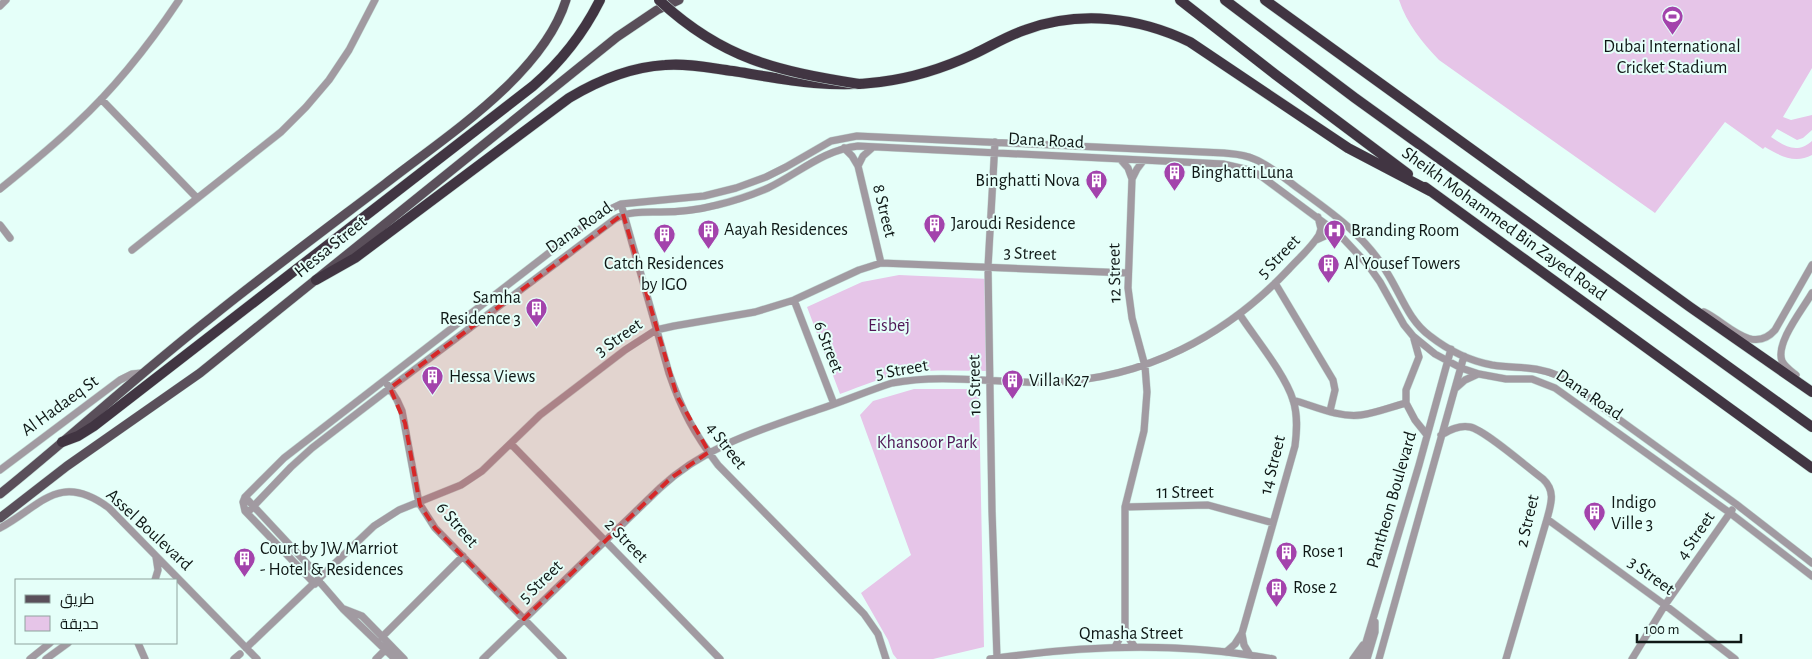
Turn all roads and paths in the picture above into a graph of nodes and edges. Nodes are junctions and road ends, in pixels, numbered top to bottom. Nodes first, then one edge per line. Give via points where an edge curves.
1 (6, 0) edge
2 (179, 0) edge
3 (375, 0) edge
4 (566, 0) edge
5 (600, 0) edge
6 (659, 0) edge
7 (679, 0) edge
8 (1180, 0) edge
9 (1225, 0) edge
10 (1265, 0) edge
11 (1275, 0) edge
12 (0, 6) edge
13 (1308, 30) junction
14 (859, 84) junction
15 (101, 99) junction
16 (995, 142) junction
17 (844, 148) junction
18 (872, 148) junction
19 (994, 154) junction
20 (1121, 160) junction
21 (1144, 160) junction
22 (858, 166) junction
23 (1132, 179) junction
24 (0, 189) edge
25 (1430, 191) junction
26 (196, 198) junction
27 (621, 204) junction
28 (623, 214) junction
29 (1318, 217) junction
30 (0, 225) edge
31 (1339, 234) junction
32 (10, 238) dead end
33 (1316, 240) junction
34 (132, 250) dead end
35 (881, 263) junction
36 (1812, 265) edge
37 (988, 267) junction
38 (1128, 273) junction
39 (316, 280) junction
40 (1275, 283) junction
41 (1812, 293) edge
42 (1796, 294) junction
43 (794, 300) junction
44 (1807, 301) junction
45 (1690, 307) junction
46 (1240, 315) junction
47 (1711, 321) junction
48 (656, 330) junction
49 (1413, 336) junction
50 (1451, 349) junction
51 (1464, 356) junction
52 (1447, 362) junction
53 (1145, 366) junction
54 (1461, 368) junction
55 (141, 373) junction
56 (1479, 374) junction
57 (384, 379) junction
58 (989, 379) junction
59 (1812, 387) edge
60 (390, 388) junction
61 (1454, 391) junction
62 (1812, 392) edge
63 (1812, 399) edge
64 (1293, 400) junction
65 (1406, 403) junction
66 (834, 404) junction
67 (1330, 411) junction
68 (1812, 427) edge
69 (1427, 435) junction
70 (1441, 435) junction
71 (62, 442) junction
72 (510, 444) junction
73 (709, 452) junction
74 (1812, 468) edge
75 (0, 470) edge
76 (0, 494) edge
77 (245, 497) junction
78 (419, 503) junction
79 (1736, 504) junction
80 (254, 506) junction
81 (1125, 507) junction
82 (247, 513) junction
83 (1730, 513) junction
84 (0, 518) edge
85 (1547, 519) junction
86 (1273, 523) junction
87 (0, 528) edge
88 (605, 541) junction
89 (155, 555) junction
90 (463, 556) junction
91 (1812, 563) edge
92 (327, 572) junction
93 (1812, 576) edge
94 (155, 579) edge
95 (316, 582) junction
96 (178, 585) edge
97 (185, 585) junction
98 (1665, 605) junction
99 (343, 608) junction
100 (1374, 616) junction
101 (524, 619) junction
102 (1126, 628) junction
103 (1242, 633) junction
104 (382, 637) junction
105 (1366, 641) junction
106 (49, 644) edge
107 (67, 644) edge
108 (138, 644) edge
109 (1134, 646) junction
110 (1115, 647) junction
111 (246, 648) junction
112 (385, 650) junction
113 (1226, 652) junction
114 (1250, 654) junction
115 (1380, 657) edge
116 (30, 659) edge
117 (46, 659) edge
118 (145, 659) edge
119 (257, 659) edge
120 (376, 659) edge
121 (394, 659) edge
122 (404, 659) edge
123 (483, 659) edge
124 (563, 659) edge
125 (720, 659) edge
126 (886, 659) edge
127 (995, 659) edge
128 (1273, 659) edge
129 (1352, 659) edge
130 (1361, 659) edge
131 (1367, 659) edge
132 (1506, 659) edge
133 (1632, 659) edge
134 (1735, 659) edge

1 - 12 street
2 - 15 street via 138,57
3 - 26 street via 349,50 314,98 280,132
4 - 55 main road, Hessa Street via 539,52 509,84
5 - 71 highway via 574,44 533,86 94,426
6 - 14 highway, bridge via 708,39 750,59 794,73
7 - 39 main road, Hessa Street via 656,10 617,36
8 - 25 highway, Sheikh Mohammed Bin Zayed Road
9 - 68 highway, Sheikh Mohammed Bin Zayed Road via 1355,98
10 - 13 highway
11 - 13 highway
13 - 45 highway
14 - 25 highway via 900,79 940,68 1043,24 1090,18 1137,22 1190,42 1348,148
14 - 39 highway, bridge via 810,83 698,66 665,65 615,75 569,98 355,258
15 - 24 street via 60,139
15 - 26 street
16 - 19 street, 10 Street
16 - 27 street, Dana Road via 849,136 823,144 766,177 725,192
16 - 50 street, Dana Road via 1224,153 1253,158 1354,232 1387,271 1404,306 1420,327
17 - 18 street, Dana Road
17 - 22 street, 8 Street
17 - 28 street, Dana Road via 768,187 716,206
18 - 19 street, Dana Road
18 - 22 street, 8 Street
19 - 20 street, Dana Road
19 - 37 street, 10 Street
20 - 21 street, Dana Road
20 - 23 street
21 - 23 street, 12 Street
21 - 29 street, Dana Road via 1223,164 1249,170
22 - 35 street, 8 Street
23 - 38 street, 12 Street
25 - 74 highway, Sheikh Mohammed Bin Zayed Road
26 - 34 street
27 - 28 street, 4 Street
27 - 57 street, Dana Road via 598,215
28 - 48 street, 4 Street
28 - 60 street, Dana Road
29 - 31 street, Dana Road
29 - 33 street, 5 Street via 1321,229
30 - 32 street
31 - 33 street, 5 Street via 1327,234
31 - 49 street, Dana Road via 1368,265 1396,314
33 - 40 street, 5 Street
35 - 37 street, 3 Street
35 - 43 street, 3 Street
36 - 42 street
37 - 38 street, 3 Street
37 - 58 street, 10 Street
38 - 53 street, 12 Street via 1132,318
39 - 84 main road, Hessa Street via 200,372
40 - 46 street, 5 Street
40 - 67 street via 1333,380 1335,390
41 - 44 street
42 - 44 street
42 - 45 street via 1776,330 1767,338 1756,340 1745,338 1715,318
43 - 48 street, 3 Street via 755,312
43 - 66 street, 6 Street
44 - 59 street via 1780,350 1785,366
45 - 47 highway
46 - 53 street, 5 Street via 1185,349
46 - 64 street, 14 Street via 1284,380
47 - 62 highway
47 - 63 highway via 1742,349
48 - 72 street, 3 Street via 540,415
48 - 73 street, 4 Street via 677,396 698,438
49 - 52 street, Dana Road
49 - 65 street via 1419,358 1406,390
50 - 51 street, Dana Road
50 - 52 street, Pantheon Boulevard
51 - 54 street, Pantheon Boulevard
51 - 79 street, Dana Road via 1492,365 1533,368 1559,376
52 - 54 street, Dana Road
52 - 69 street, Pantheon Boulevard
53 - 58 street, 5 Street via 1072,380 1030,382
53 - 81 street, 12 Street via 1144,431
54 - 56 street, Dana Road
54 - 61 street, Pantheon Boulevard
55 - 71 main road, Hessa Street
55 - 75 street, Al Hadaeq St via 120,380
56 - 61 street via 1465,380
56 - 83 street, Dana Road via 1532,379 1556,388
57 - 60 street, 6 Street
57 - 77 street, Dana Road via 284,458
58 - 66 street, 5 Street via 907,380
58 - 127 street, 10 Street
60 - 78 street, 6 Street via 405,423
60 - 80 street, Dana Road via 298,461
61 - 70 street, Pantheon Boulevard
64 - 67 street
64 - 86 street, 14 Street via 1297,430 1295,446
65 - 67 street via 1362,415
65 - 69 street
66 - 73 street, 5 Street
69 - 100 street, Pantheon Boulevard
70 - 85 street, 2 Street via 1456,428 1476,429 1543,479 1552,497
70 - 115 street, Pantheon Boulevard
71 - 76 main road, Hessa Street
72 - 78 street, 3 Street via 472,479
72 - 88 street, 2 Street
73 - 88 street, 5 Street via 671,478
73 - 126 street, 4 Street via 864,614 878,634
77 - 80 street
77 - 82 street via 243,505
78 - 90 street, 6 Street via 435,528
78 - 92 street, 3 Street via 399,510 374,526
79 - 83 street, 4 Street
79 - 91 street, Dana Road
80 - 82 street, Dana Road
80 - 92 street via 311,568
81 - 86 street, 11 Street via 1208,505
81 - 102 street, 12 Street
82 - 95 street
83 - 93 street, Dana Road
83 - 98 street, 4 Street
85 - 98 street, 3 Street
85 - 132 street, 2 Street
86 - 103 street, 14 Street
87 - 89 street, Assel Boulevard via 45,498 58,493 85,494 109,508
88 - 101 street, 5 Street
88 - 125 street, 2 Street
89 - 94 street via 158,562
89 - 97 street, Assel Boulevard
90 - 101 street, 6 Street
90 - 104 street
92 - 95 street, 3 Street
95 - 99 street
95 - 111 street, 3 Street
96 - 97 street
97 - 111 street, Assel Boulevard
98 - 133 street, 4 Street
98 - 134 street, 3 Street
99 - 104 street via 362,616
99 - 112 street
100 - 105 street, Pantheon Boulevard
100 - 131 street via 1375,632
101 - 123 street, 5 Street
101 - 124 street, 6 Street
102 - 109 street
102 - 110 street
103 - 113 street, 14 Street
103 - 114 street
104 - 122 street
105 - 129 street
105 - 130 street, Pantheon Boulevard
106 - 116 street
107 - 117 street
108 - 118 street
109 - 110 street, Qmasha Street
109 - 113 street, Qmasha Street
110 - 127 street, Qmasha Street
111 - 119 street, Assel Boulevard
112 - 120 street
112 - 121 street
113 - 114 street, Qmasha Street
114 - 128 street, Qmasha Street

